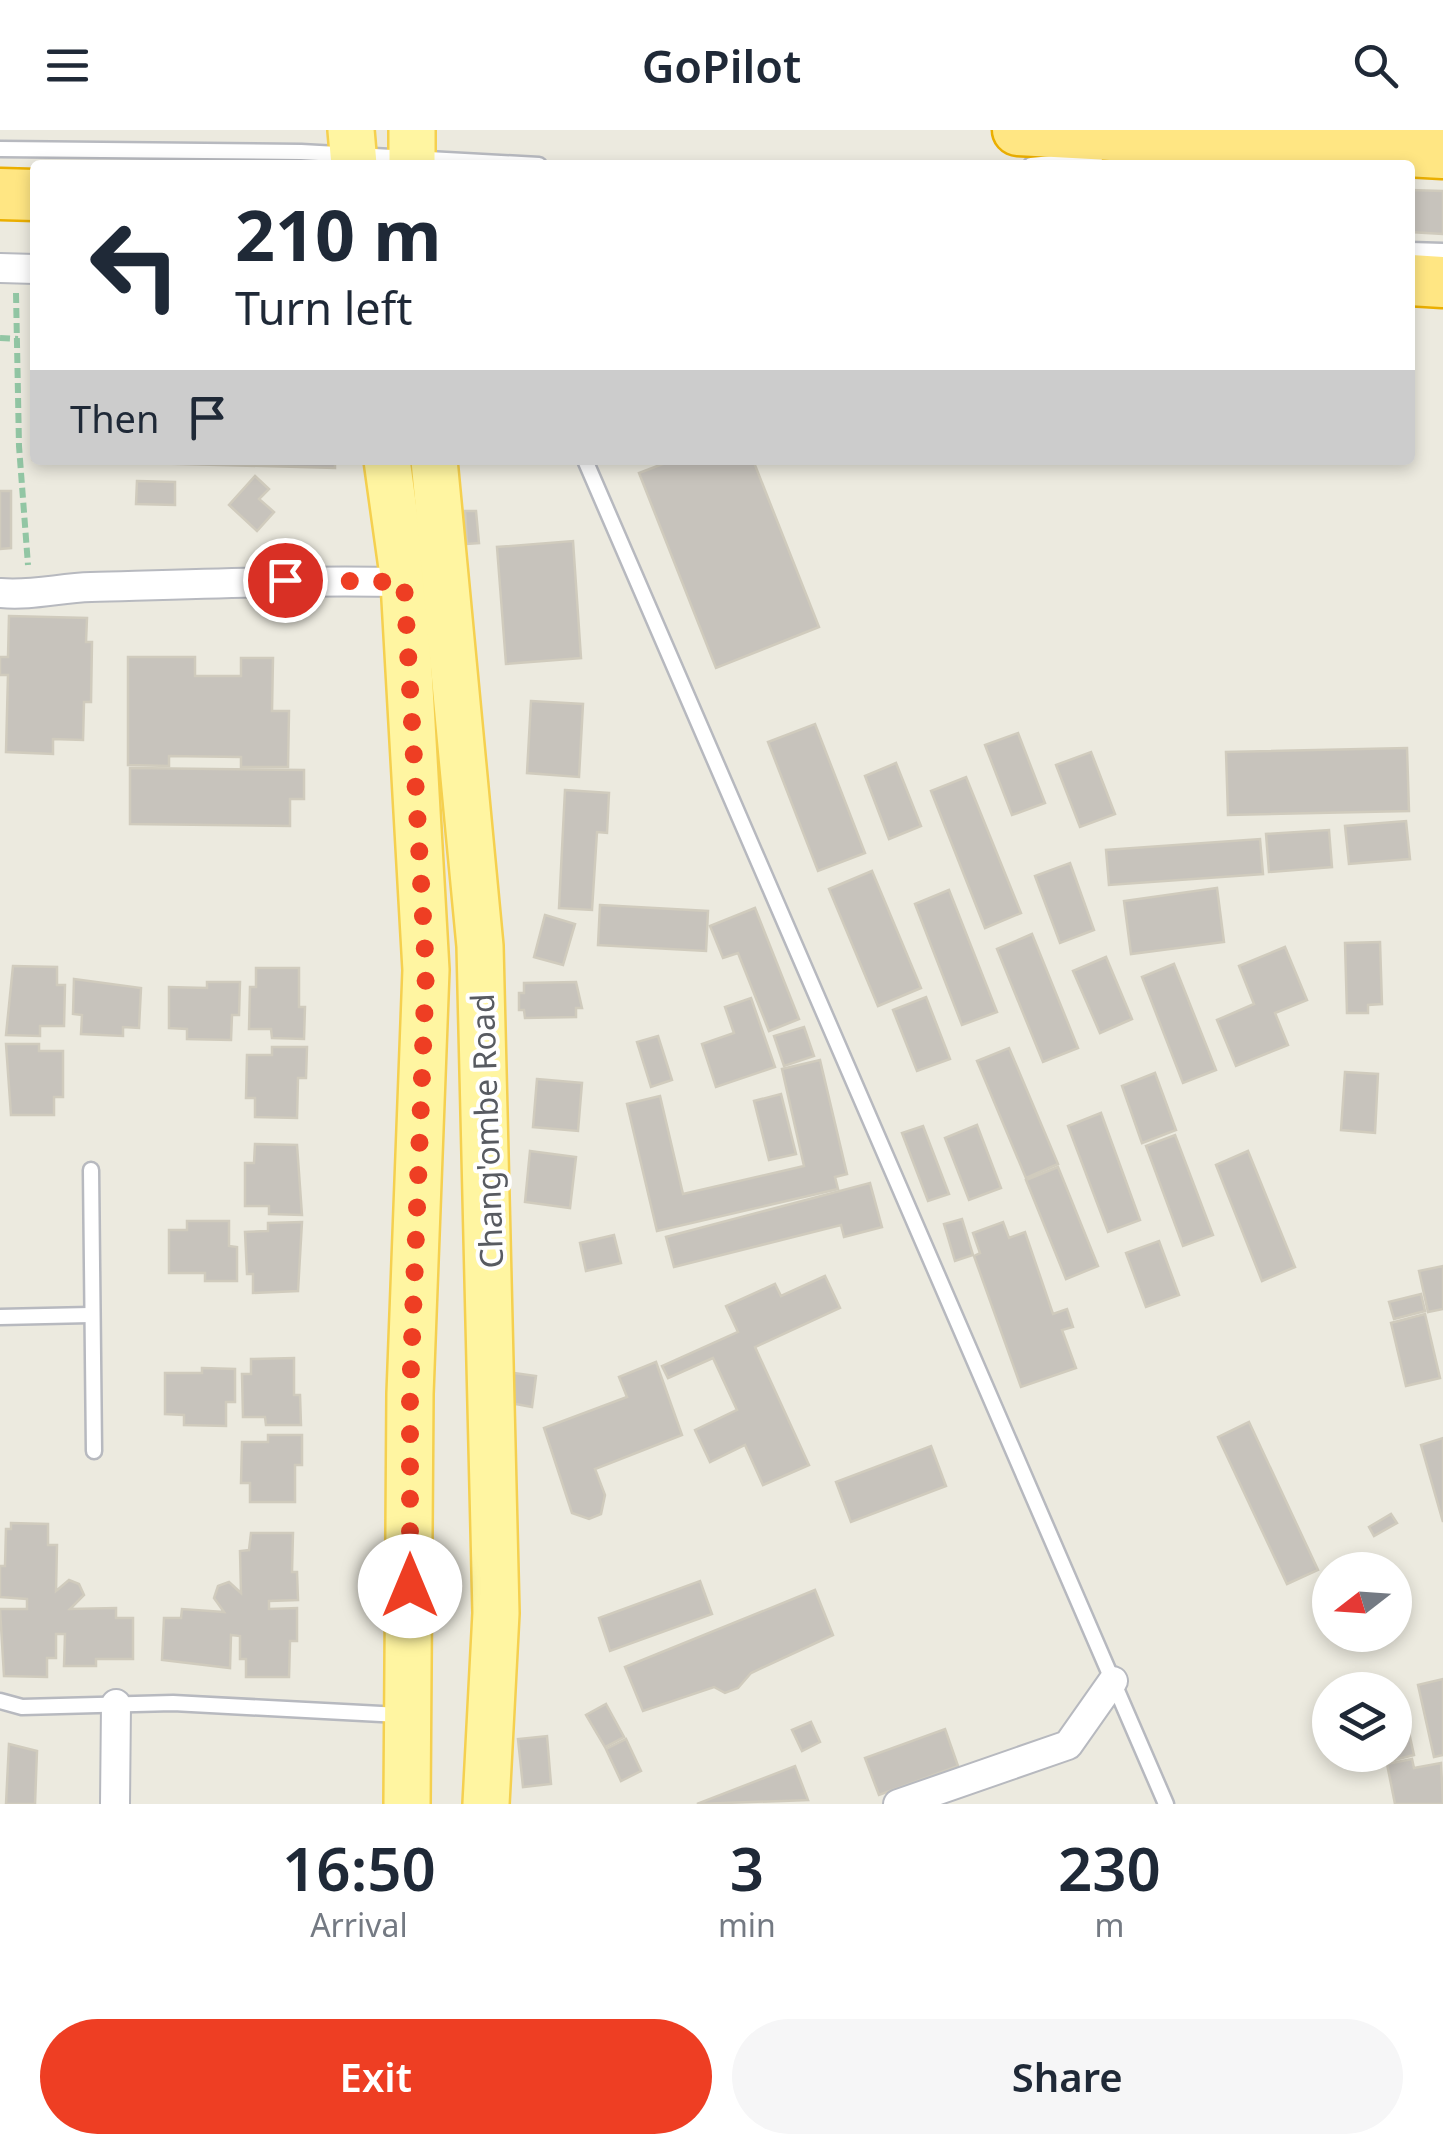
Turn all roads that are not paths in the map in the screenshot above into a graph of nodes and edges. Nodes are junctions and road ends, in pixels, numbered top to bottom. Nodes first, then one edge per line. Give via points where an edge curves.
1 (1018, 130) edge
2 (1034, 130) edge
3 (0, 150) edge
4 (353, 150) edge
5 (412, 151) edge
6 (1443, 153) edge
7 (494, 160) edge
8 (1067, 160) edge
9 (1117, 160) dead end
10 (0, 194) edge
11 (30, 195) edge
12 (1415, 250) edge
13 (1443, 252) edge
14 (1415, 280) edge
15 (1443, 282) edge
16 (388, 465) edge
17 (434, 465) edge
18 (587, 465) edge
19 (404, 582) junction
20 (0, 593) edge
21 (91, 1170) dead end
22 (90, 1315) junction
23 (0, 1317) edge
24 (94, 1452) dead end
25 (1112, 1681) junction
26 (0, 1701) edge
27 (116, 1704) junction
28 (406, 1715) junction
29 (116, 1804) edge
30 (407, 1804) edge
31 (486, 1804) edge
32 (898, 1804) edge
33 (1166, 1804) edge

1 - 2 highway
2 - 6 highway
3 - 4 lane
4 - 5 lane
5 - 7 lane
8 - 9 lane
10 - 11 highway
12 - 13 lane
14 - 15 highway
16 - 19 main road, Chang'ombe Road
17 - 31 main road, Chang'ombe Road via 480,946 495,1574
18 - 25 lane
19 - 20 street via 285,580
19 - 28 main road, Chang'ombe Road via 426,970
21 - 22 lane
22 - 23 lane
22 - 24 lane
25 - 32 street via 1068,1745
25 - 33 lane
26 - 27 lane via 22,1707
27 - 28 lane
27 - 29 street
28 - 30 main road, Chang'ombe Road

